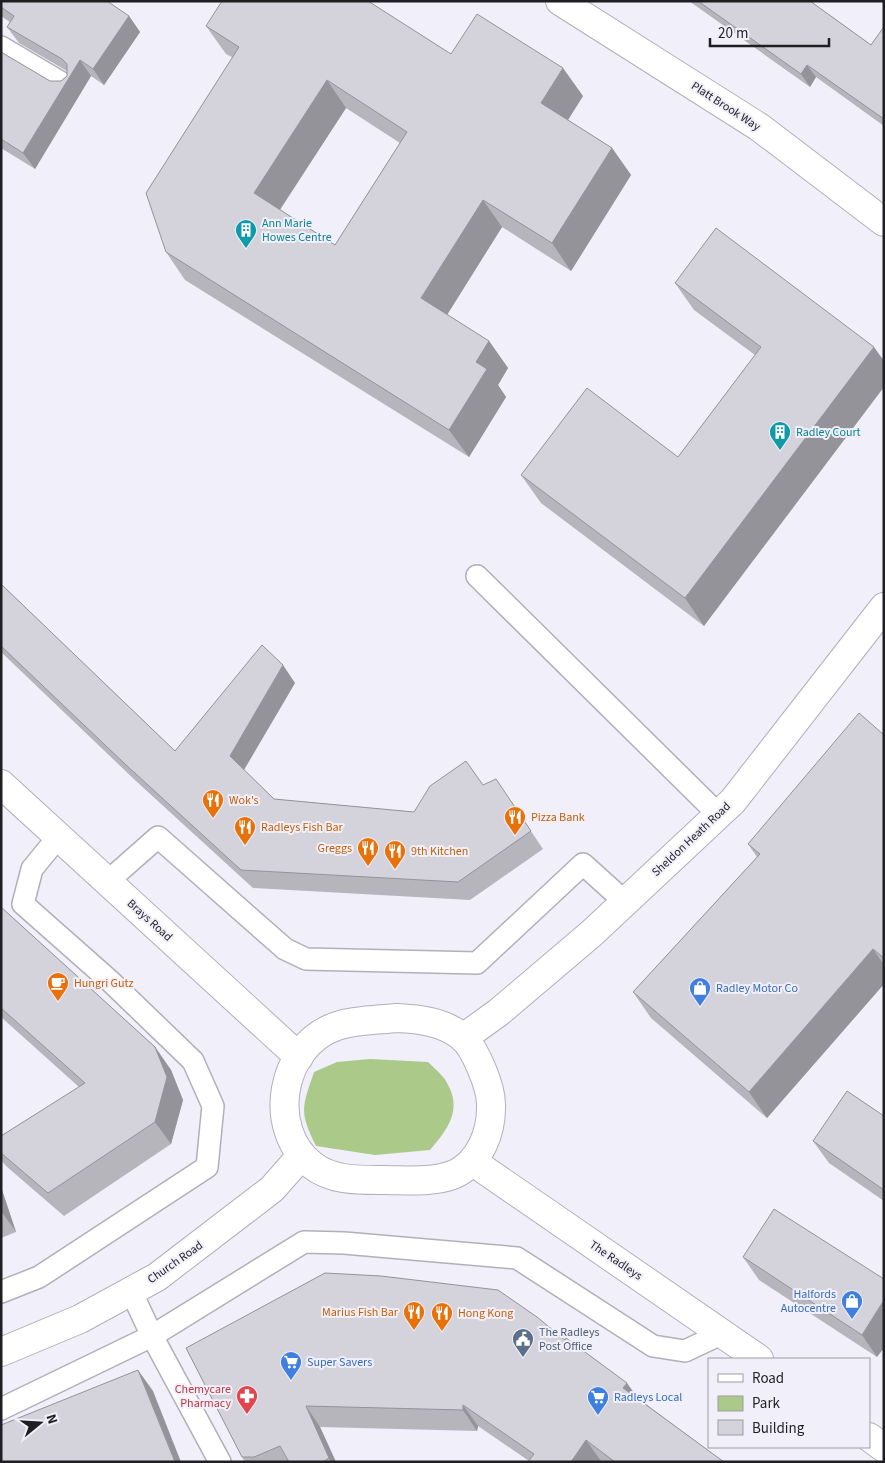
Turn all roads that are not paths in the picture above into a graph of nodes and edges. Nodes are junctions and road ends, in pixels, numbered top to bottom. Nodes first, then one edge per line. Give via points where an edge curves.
1 (560, 1) edge
2 (1, 47) edge
3 (67, 86) edge
4 (884, 222) edge
5 (477, 576) dead end
6 (884, 607) edge
7 (1, 784) edge
8 (718, 815) junction
9 (59, 836) junction
10 (107, 882) junction
11 (624, 901) junction
12 (463, 1038) junction
13 (299, 1057) junction
14 (301, 1156) junction
15 (473, 1162) junction
16 (131, 1291) junction
17 (1, 1292) edge
18 (723, 1333) junction
19 (152, 1336) junction
20 (1, 1352) edge
21 (758, 1358) edge
22 (1, 1409) edge
23 (870, 1438) edge
24 (884, 1448) edge
25 (220, 1462) edge

1 - 4 street, Platt Brook Way via 759,127
2 - 3 lane
5 - 8 lane
6 - 8 street, Sheldon Heath Road via 733,801
7 - 9 street, Brays Road
8 - 11 street, Sheldon Heath Road
9 - 10 street, Brays Road
9 - 17 lane via 32,869 23,904 193,1061 213,1106 207,1167 39,1277
10 - 11 lane via 158,837 285,949 306,959 477,963 583,864
10 - 13 street, Brays Road
11 - 12 street, Sheldon Heath Road via 521,994
12 - 13 street via 450,1028 422,1020 397,1018 337,1026 315,1039
12 - 15 street via 479,1063 492,1104 484,1143
13 - 14 street via 287,1078 283,1106 288,1135
14 - 15 street via 333,1177 361,1180 438,1180
14 - 16 street, Church Road via 272,1189 157,1277
15 - 18 street, The Radleys
16 - 19 lane
16 - 20 street, Church Road via 80,1319
18 - 19 lane via 685,1351 653,1346 517,1258 304,1242
18 - 21 street, The Radleys
19 - 22 lane
19 - 25 lane
23 - 24 street

